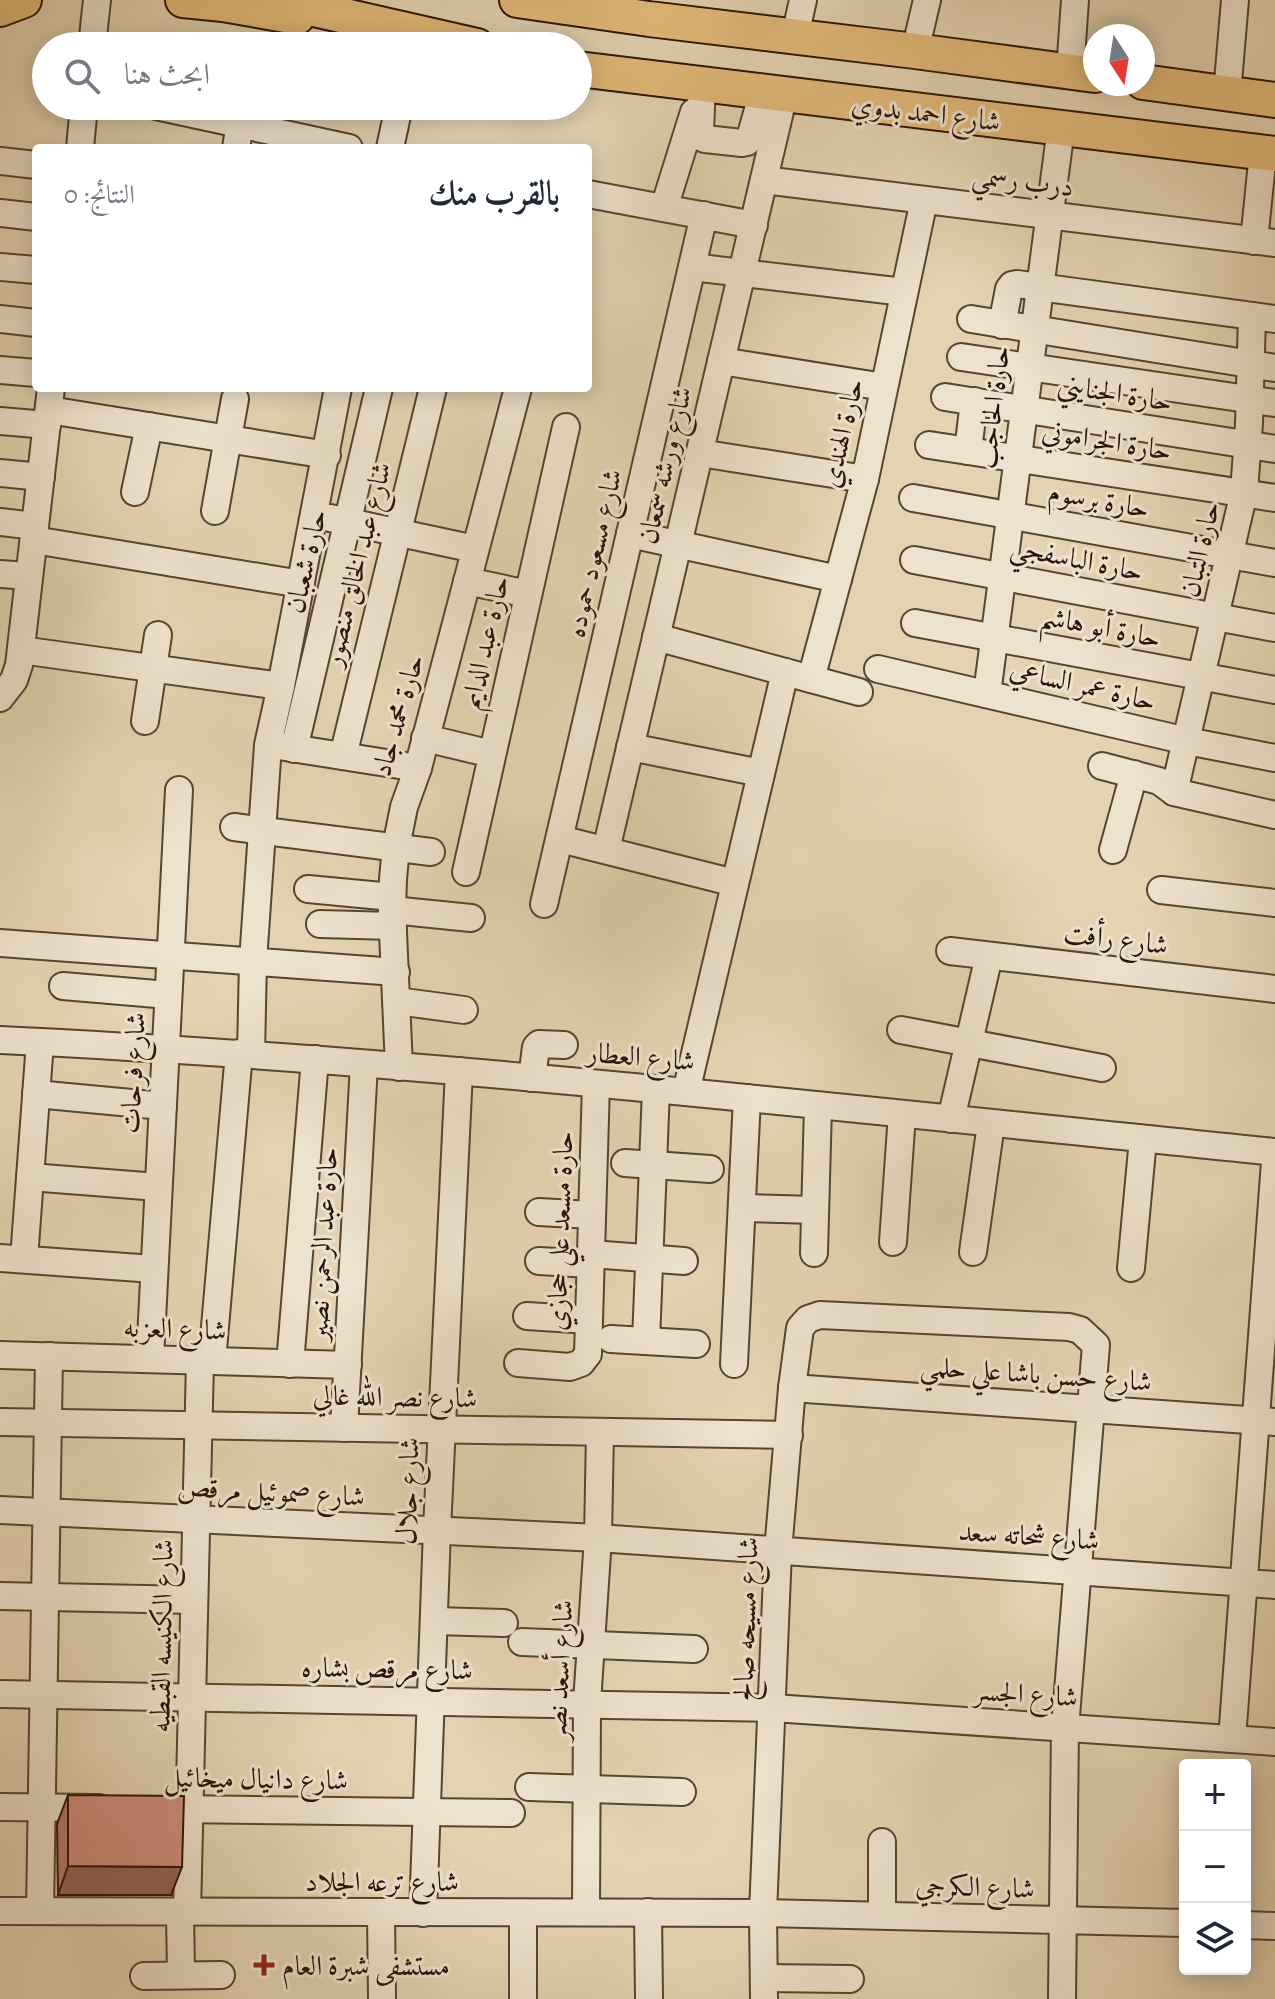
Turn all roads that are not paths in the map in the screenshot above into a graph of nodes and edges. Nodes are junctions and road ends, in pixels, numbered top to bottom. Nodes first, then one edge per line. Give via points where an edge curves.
1 (24, 0) edge
2 (97, 0) edge
3 (183, 0) edge
4 (274, 0) edge
5 (803, 0) edge
6 (927, 0) edge
7 (1075, 0) edge
8 (1235, 0) edge
9 (528, 1) edge
10 (0, 9) edge
11 (651, 9) edge
12 (330, 12) junction
13 (94, 32) edge
14 (416, 32) edge
15 (795, 36) junction
16 (915, 51) junction
17 (592, 71) edge
18 (1083, 74) edge
19 (702, 84) junction
20 (1155, 84) edge
21 (1216, 92) junction
22 (774, 93) junction
23 (1137, 96) edge
24 (1275, 100) edge
25 (83, 120) edge
26 (194, 120) edge
27 (396, 120) edge
28 (1061, 128) junction
29 (238, 136) edge
30 (1134, 137) junction
31 (305, 143) edge
32 (80, 144) edge
33 (391, 144) edge
34 (1210, 146) junction
35 (1269, 153) edge
36 (0, 161) edge
37 (32, 165) edge
38 (764, 180) junction
39 (592, 195) edge
40 (924, 200) junction
41 (664, 208) junction
42 (0, 213) edge
43 (704, 215) junction
44 (1050, 216) junction
45 (32, 217) edge
46 (754, 225) junction
47 (1264, 242) edge
48 (0, 267) edge
49 (692, 267) junction
50 (32, 270) edge
51 (743, 273) junction
52 (1041, 287) junction
53 (904, 292) junction
54 (1263, 317) edge
55 (0, 319) edge
56 (971, 319) dead end
57 (32, 323) edge
58 (1002, 325) junction
59 (1035, 329) junction
60 (961, 357) dead end
61 (721, 361) junction
62 (1263, 366) edge
63 (1030, 367) junction
64 (0, 370) edge
65 (32, 373) edge
66 (884, 387) junction
67 (337, 392) edge
68 (378, 392) edge
69 (432, 392) edge
70 (517, 392) edge
71 (945, 397) dead end
72 (235, 399) dead end
73 (974, 401) junction
74 (1262, 402) edge
75 (49, 408) edge
76 (1024, 410) junction
77 (0, 421) edge
78 (149, 426) junction
79 (566, 427) dead end
80 (228, 439) junction
81 (929, 445) dead end
82 (1248, 445) junction
83 (1275, 449) edge
84 (968, 451) junction
85 (700, 453) junction
86 (327, 455) junction
87 (1018, 459) junction
88 (0, 473) edge
89 (41, 477) junction
90 (865, 479) junction
91 (135, 492) dead end
92 (1244, 492) junction
93 (913, 498) dead end
94 (1275, 498) edge
95 (215, 511) dead end
96 (315, 515) junction
97 (1010, 515) junction
98 (0, 522) edge
99 (348, 522) junction
100 (397, 532) junction
101 (34, 533) junction
102 (630, 534) junction
103 (678, 544) junction
104 (475, 549) junction
105 (1231, 555) junction
106 (914, 560) dead end
107 (1275, 563) edge
108 (0, 574) edge
109 (29, 576) junction
110 (1002, 577) junction
111 (838, 579) junction
112 (467, 581) junction
113 (301, 584) junction
114 (528, 594) junction
115 (1216, 617) junction
116 (915, 623) dead end
117 (1275, 628) edge
118 (158, 635) dead end
119 (15, 636) edge
120 (656, 637) junction
121 (994, 638) junction
122 (153, 668) junction
123 (878, 669) dead end
124 (785, 672) junction
125 (1202, 677) junction
126 (811, 679) junction
127 (5, 685) edge
128 (281, 686) junction
129 (1275, 690) edge
130 (859, 692) dead end
131 (987, 694) junction
132 (145, 721) dead end
133 (425, 738) junction
134 (1187, 741) junction
135 (281, 747) junction
136 (630, 747) junction
137 (492, 754) junction
138 (343, 756) junction
139 (1275, 758) edge
140 (1102, 766) dead end
141 (418, 768) junction
142 (761, 773) junction
143 (1134, 774) junction
144 (179, 790) dead end
145 (1174, 792) junction
146 (1275, 815) edge
147 (234, 827) dead end
148 (262, 830) junction
149 (560, 839) junction
150 (396, 847) junction
151 (606, 850) junction
152 (1113, 850) dead end
153 (431, 852) dead end
154 (466, 872) dead end
155 (735, 883) junction
156 (308, 889) dead end
157 (1161, 890) dead end
158 (1275, 903) edge
159 (544, 904) dead end
160 (393, 911) junction
161 (471, 918) dead end
162 (320, 924) dead end
163 (0, 943) edge
164 (950, 951) dead end
165 (171, 954) junction
166 (989, 956) junction
167 (253, 961) junction
168 (396, 972) junction
169 (63, 986) dead end
170 (1275, 989) edge
171 (168, 995) junction
172 (397, 1001) junction
173 (464, 1010) dead end
174 (901, 1030) dead end
175 (0, 1040) edge
176 (40, 1042) junction
177 (969, 1043) junction
178 (564, 1045) dead end
179 (166, 1048) junction
180 (245, 1054) junction
181 (315, 1059) junction
182 (364, 1064) junction
183 (399, 1067) junction
184 (1102, 1068) dead end
185 (459, 1071) junction
186 (532, 1078) junction
187 (596, 1084) junction
188 (656, 1089) junction
189 (686, 1092) junction
190 (36, 1094) junction
191 (747, 1098) junction
192 (163, 1106) junction
193 (818, 1106) junction
194 (902, 1114) junction
195 (951, 1119) junction
196 (991, 1124) junction
197 (1143, 1139) junction
198 (1275, 1152) edge
199 (1275, 1162) edge
200 (625, 1163) dead end
201 (653, 1165) junction
202 (710, 1169) dead end
203 (30, 1177) junction
204 (158, 1187) junction
205 (742, 1208) junction
206 (815, 1210) junction
207 (539, 1212) dead end
208 (592, 1215) junction
209 (893, 1242) dead end
210 (973, 1252) dead end
211 (814, 1253) dead end
212 (12, 1258) edge
213 (649, 1258) junction
214 (591, 1259) junction
215 (539, 1261) dead end
216 (684, 1261) dead end
217 (1131, 1268) dead end
218 (154, 1269) junction
219 (527, 1316) dead end
220 (589, 1320) junction
221 (611, 1339) dead end
222 (646, 1341) junction
223 (696, 1344) dead end
224 (0, 1355) edge
225 (49, 1356) junction
226 (150, 1359) junction
227 (206, 1361) junction
228 (518, 1363) dead end
229 (290, 1364) junction
230 (734, 1364) dead end
231 (348, 1365) junction
232 (792, 1388) junction
233 (1090, 1409) junction
234 (0, 1422) edge
235 (1266, 1422) edge
236 (48, 1423) junction
237 (198, 1425) junction
238 (344, 1428) junction
239 (442, 1429) junction
240 (600, 1432) junction
241 (789, 1435) junction
242 (0, 1510) edge
243 (46, 1513) junction
244 (196, 1519) junction
245 (437, 1530) junction
246 (598, 1538) junction
247 (778, 1551) junction
248 (1077, 1570) junction
249 (1244, 1583) junction
250 (1275, 1585) edge
251 (0, 1596) edge
252 (45, 1597) junction
253 (194, 1600) junction
254 (435, 1621) junction
255 (504, 1623) dead end
256 (522, 1642) dead end
257 (592, 1645) junction
258 (694, 1649) dead end
259 (0, 1694) edge
260 (43, 1695) junction
261 (192, 1697) junction
262 (432, 1701) junction
263 (587, 1703) junction
264 (773, 1708) junction
265 (1065, 1728) junction
266 (1232, 1739) junction
267 (1275, 1742) edge
268 (529, 1787) dead end
269 (587, 1790) junction
270 (682, 1792) dead end
271 (0, 1807) edge
272 (41, 1807) junction
273 (190, 1809) junction
274 (428, 1812) junction
275 (511, 1813) dead end
276 (882, 1842) dead end
277 (0, 1911) edge
278 (40, 1911) junction
279 (586, 1912) junction
280 (648, 1912) junction
281 (183, 1913) junction
282 (381, 1913) junction
283 (423, 1913) junction
284 (523, 1913) junction
285 (763, 1913) junction
286 (882, 1915) junction
287 (1063, 1920) junction
288 (1179, 1923) edge
289 (1251, 1925) edge
290 (1275, 1926) edge
291 (181, 1975) junction
292 (221, 1975) dead end
293 (144, 1976) dead end
294 (850, 1979) dead end
295 (764, 1988) edge
296 (382, 1999) edge
297 (523, 1999) edge
298 (649, 1999) edge
299 (1062, 1999) edge

1 - 10 main road
2 - 13 street
3 - 12 main road via 298,17
4 - 12 main road
5 - 15 street
6 - 16 street
7 - 18 street
8 - 21 street
9 - 11 main road, شارع احمد بدوي
11 - 15 main road, شارع احمد بدوي
12 - 14 main road
15 - 16 main road, شارع احمد بدوي
16 - 18 main road, شارع احمد بدوي
17 - 19 main road, شارع احمد بدوي
19 - 22 main road, شارع احمد بدوي
19 - 22 street via 700,132 705,139 747,142
19 - 41 street
20 - 21 main road
21 - 24 main road
21 - 34 main road via 1195,103 1194,118
22 - 28 main road, شارع احمد بدوي
22 - 38 street, شارع ورشه سمعان
23 - 30 main road via 1145,110 1144,125
25 - 32 street
26 - 29 street
27 - 33 street
28 - 30 main road, شارع احمد بدوي
28 - 44 street, حارة الحاجب
29 - 31 street
30 - 34 main road, شارع احمد بدوي
34 - 35 main road, شارع احمد بدوي
35 - 47 street
36 - 37 street
38 - 40 street, درب رسمي
38 - 46 street, شارع ورشه سمعان
39 - 41 street
40 - 44 street, درب رسمي
40 - 53 street, حارة الهندي
41 - 43 street
42 - 45 street
43 - 46 street
43 - 49 street, شارع مسعود حموده
44 - 47 street, درب رسمي
44 - 52 street, حارة الحاجب
46 - 51 street, شارع ورشه سمعان
48 - 50 street
49 - 51 street
49 - 102 street, شارع مسعود حموده
51 - 53 street
51 - 61 street, شارع ورشه سمعان
52 - 54 street
52 - 58 street via 1010,286
52 - 59 street, حارة الحاجب
53 - 66 street, حارة الهندي
54 - 62 street, حارة التبان
55 - 57 street
56 - 58 street
58 - 59 street
59 - 62 street
59 - 63 street, حارة الحاجب
60 - 63 street
61 - 66 street
61 - 85 street, شارع ورشه سمعان
62 - 74 street, حارة التبان
63 - 74 street
63 - 76 street, حارة الحاجب
64 - 65 street
66 - 90 street, حارة الهندي
67 - 86 street
68 - 99 street, حارة شعبان
69 - 100 street, شارع عبد الخالق منصور
70 - 104 street, حارة محمد جاد
71 - 73 street, حارة الجنايني
72 - 80 street
73 - 76 street, حارة الجنايني
73 - 84 street
74 - 82 street, حارة التبان
75 - 77 street
75 - 78 street
75 - 89 street
76 - 82 street, حارة الجنايني
76 - 87 street, حارة الحاجب
78 - 80 street
78 - 91 street
79 - 114 street, حارة عبد الدايم
80 - 86 street
80 - 95 street
81 - 84 street, حارة الجراموني
82 - 83 street, حارة الجنايني
82 - 92 street, حارة التبان
84 - 87 street, حارة الجراموني
85 - 90 street
85 - 103 street, شارع ورشه سمعان
86 - 96 street
87 - 92 street, حارة الجراموني
87 - 97 street, حارة الحاجب
88 - 89 street
89 - 101 street
90 - 111 street, حارة الهندي
92 - 94 street, حارة الجراموني
92 - 105 street, حارة التبان
93 - 97 street, حارة برسوم
96 - 99 street
96 - 113 street
97 - 105 street, حارة برسوم
97 - 110 street, حارة الحاجب
98 - 101 street
99 - 100 street
99 - 135 street, حارة شعبان
100 - 104 street
100 - 138 street, شارع عبد الخالق منصور
101 - 109 street
101 - 113 street
102 - 103 street
102 - 149 street, شارع مسعود حموده
103 - 111 street
103 - 120 street, شارع ورشه سمعان
104 - 112 street, حارة محمد جاد
105 - 107 street, حارة برسوم
105 - 115 street, حارة التبان
106 - 110 street, حارة الباسفجي
108 - 109 street
109 - 119 street
110 - 115 street, حارة الباسفجي
110 - 121 street, حارة الحاجب
111 - 126 street, حارة الهندي
112 - 114 street
112 - 133 street, حارة محمد جاد
113 - 128 street
114 - 137 street, حارة عبد الدايم
115 - 117 street, حارة الباسفجي
115 - 125 street, حارة التبان
116 - 121 street, حارة أبو هاشم
118 - 122 street
119 - 122 street
119 - 127 street via 19,665
120 - 124 street
120 - 136 street, شارع ورشه سمعان
121 - 125 street, حارة أبو هاشم
121 - 131 street, حارة الحاجب
122 - 128 street
122 - 132 street
123 - 131 street, حارة عمر الساعي
124 - 126 street
124 - 142 street
125 - 129 street, حارة أبو هاشم
125 - 134 street, حارة التبان
126 - 130 street
128 - 135 street
131 - 134 street, حارة عمر الساعي
133 - 137 street
133 - 141 street, حارة محمد جاد
134 - 139 street, حارة عمر الساعي
134 - 145 street, حارة التبان
135 - 138 street
135 - 148 street, شارع الكنيسه القبطيه
136 - 142 street
136 - 151 street, شارع ورشه سمعان
137 - 154 street, حارة عبد الدايم
138 - 141 street
140 - 143 street
141 - 150 street, حارة محمد جاد
142 - 155 street
143 - 145 street
143 - 152 street
144 - 165 street, شارع فرحات
145 - 146 street
147 - 148 street
148 - 150 street
148 - 167 street, شارع الكنيسه القبطيه
149 - 151 street
149 - 159 street, شارع مسعود حموده
150 - 153 street
150 - 160 street, حارة محمد جاد
151 - 155 street
155 - 189 street
156 - 160 street
157 - 158 street
160 - 161 street
160 - 162 street
160 - 168 street, حارة محمد جاد
163 - 165 street
164 - 166 street, شارع رأفت
165 - 167 street
165 - 171 street, شارع فرحات
166 - 170 street, شارع رأفت
166 - 177 street
167 - 168 street
167 - 180 street, شارع الكنيسه القبطيه
168 - 172 street, حارة محمد جاد
169 - 171 street
171 - 179 street, شارع فرحات
172 - 173 street
172 - 183 street, حارة محمد جاد
174 - 177 street
175 - 176 street, شارع العطار
176 - 179 street, شارع العطار
176 - 190 street
177 - 184 street
177 - 195 street
178 - 186 street via 536,1047
179 - 180 street, شارع العطار
179 - 192 street, شارع فرحات
180 - 181 street, شارع العطار
180 - 227 street, شارع الكنيسه القبطيه
181 - 182 street, شارع العطار
181 - 229 street
182 - 183 street, شارع العطار
182 - 231 street, حارة عبد الرحمن نصير
183 - 185 street, شارع العطار
185 - 186 street, شارع العطار
185 - 239 street, شارع جلال
186 - 187 street, شارع العطار
187 - 188 street, شارع العطار
187 - 208 street, حارة مسعد علي حجازي
188 - 189 street, شارع العطار
188 - 201 street
189 - 191 street, شارع العطار
190 - 192 street
190 - 203 street
191 - 193 street, شارع العطار
191 - 205 street
192 - 204 street, شارع فرحات
193 - 194 street, شارع العطار
193 - 206 street
194 - 195 street, شارع العطار
194 - 209 street
195 - 196 street, شارع العطار
196 - 197 street, شارع العطار
196 - 210 street
197 - 198 street, شارع العطار
197 - 217 street
199 - 235 street
200 - 201 street
201 - 202 street
201 - 213 street
203 - 204 street
203 - 212 street
204 - 218 street, شارع فرحات
205 - 206 street
205 - 230 street
206 - 211 street
207 - 208 street
208 - 214 street, حارة مسعد علي حجازي
212 - 218 street
213 - 214 street
213 - 216 street
213 - 222 street
214 - 215 street
214 - 220 street, حارة مسعد علي حجازي
218 - 226 street, شارع فرحات
219 - 220 street
220 - 228 street, حارة مسعد علي حجازي via 588,1354 581,1363
221 - 222 street
222 - 223 street
224 - 225 street, شارع العزبه
225 - 226 street, شارع العزبه
225 - 236 street
226 - 227 street, شارع العزبه
227 - 229 street, شارع العزبه
227 - 237 street, شارع الكنيسه القبطيه
229 - 231 street, شارع العزبه
231 - 238 street, حارة عبد الرحمن نصير
232 - 233 street, شارع حسن باشا علي حلمي
232 - 233 street, شارع مسيحه صالح via 800,1328 820,1315 1069,1327 1096,1345
232 - 241 street, شارع مسيحه صالح
233 - 235 street, شارع حسن باشا علي حلمي
233 - 248 street
234 - 236 street, شارع نصر الله غالي
235 - 249 street
236 - 237 street, شارع نصر الله غالي
236 - 243 street
237 - 238 street, شارع نصر الله غالي
237 - 244 street, شارع الكنيسه القبطيه
238 - 239 street, شارع نصر الله غالي
239 - 240 street, شارع نصر الله غالي
239 - 245 street, شارع جلال
240 - 241 street, شارع نصر الله غالي
240 - 246 street, شارع أسعد نصر
241 - 247 street, شارع مسيحه صالح
242 - 243 street, شارع صموئيل مرقص
243 - 244 street, شارع صموئيل مرقص
243 - 252 street
244 - 245 street, شارع صموئيل مرقص
244 - 253 street, شارع الكنيسه القبطيه
245 - 246 street, شارع صموئيل مرقص
245 - 254 street, شارع جلال
246 - 247 street, شارع صموئيل مرقص
246 - 257 street, شارع أسعد نصر
247 - 248 street, شارع شحاته سعد
247 - 264 street, شارع مسيحه صالح
248 - 249 street, شارع شحاته سعد
248 - 265 street
249 - 250 street, شارع شحاته سعد
249 - 266 street
251 - 252 street
252 - 253 street
252 - 260 street
253 - 261 street, شارع الكنيسه القبطيه
254 - 255 street
254 - 262 street, شارع جلال
256 - 257 street
257 - 258 street
257 - 263 street, شارع أسعد نصر
259 - 260 street, شارع مرقص بشاره
260 - 261 street, شارع مرقص بشاره
260 - 272 street
261 - 262 street, شارع مرقص بشاره
261 - 273 street, شارع الكنيسه القبطيه
262 - 263 street, شارع مرقص بشاره
262 - 274 street, شارع جلال
263 - 264 street, شارع مرقص بشاره
263 - 269 street, شارع أسعد نصر
264 - 265 street, شارع الجسر
264 - 285 street, شارع مسيحه صالح
265 - 266 street, شارع الجسر
265 - 287 street
266 - 267 street, شارع الجسر
268 - 269 street
269 - 270 street
269 - 279 street, شارع أسعد نصر
271 - 272 street, شارع دانيال ميخائيل
272 - 273 street, شارع دانيال ميخائيل
272 - 278 street
273 - 274 street, شارع دانيال ميخائيل
273 - 281 street, شارع الكنيسه القبطيه
274 - 275 street, شارع دانيال ميخائيل
274 - 283 street, شارع جلال
276 - 286 street
277 - 278 street, شارع ترعه الجلاد
278 - 281 street, شارع ترعه الجلاد
279 - 280 street, شارع ترعه الجلاد
279 - 284 street, شارع ترعه الجلاد
280 - 285 street, شارع ترعه الجلاد
280 - 298 street
281 - 282 street, شارع ترعه الجلاد
281 - 291 street, شارع الكنيسه القبطيه
282 - 283 street, شارع ترعه الجلاد
282 - 296 street
283 - 284 street, شارع ترعه الجلاد
284 - 297 street
285 - 286 street, شارع الكرجي
285 - 295 street, شارع مسيحه صالح
286 - 287 street, شارع الكرجي
287 - 288 street, شارع الكرجي
287 - 299 street
289 - 290 street
291 - 292 street
291 - 293 street
294 - 295 street

